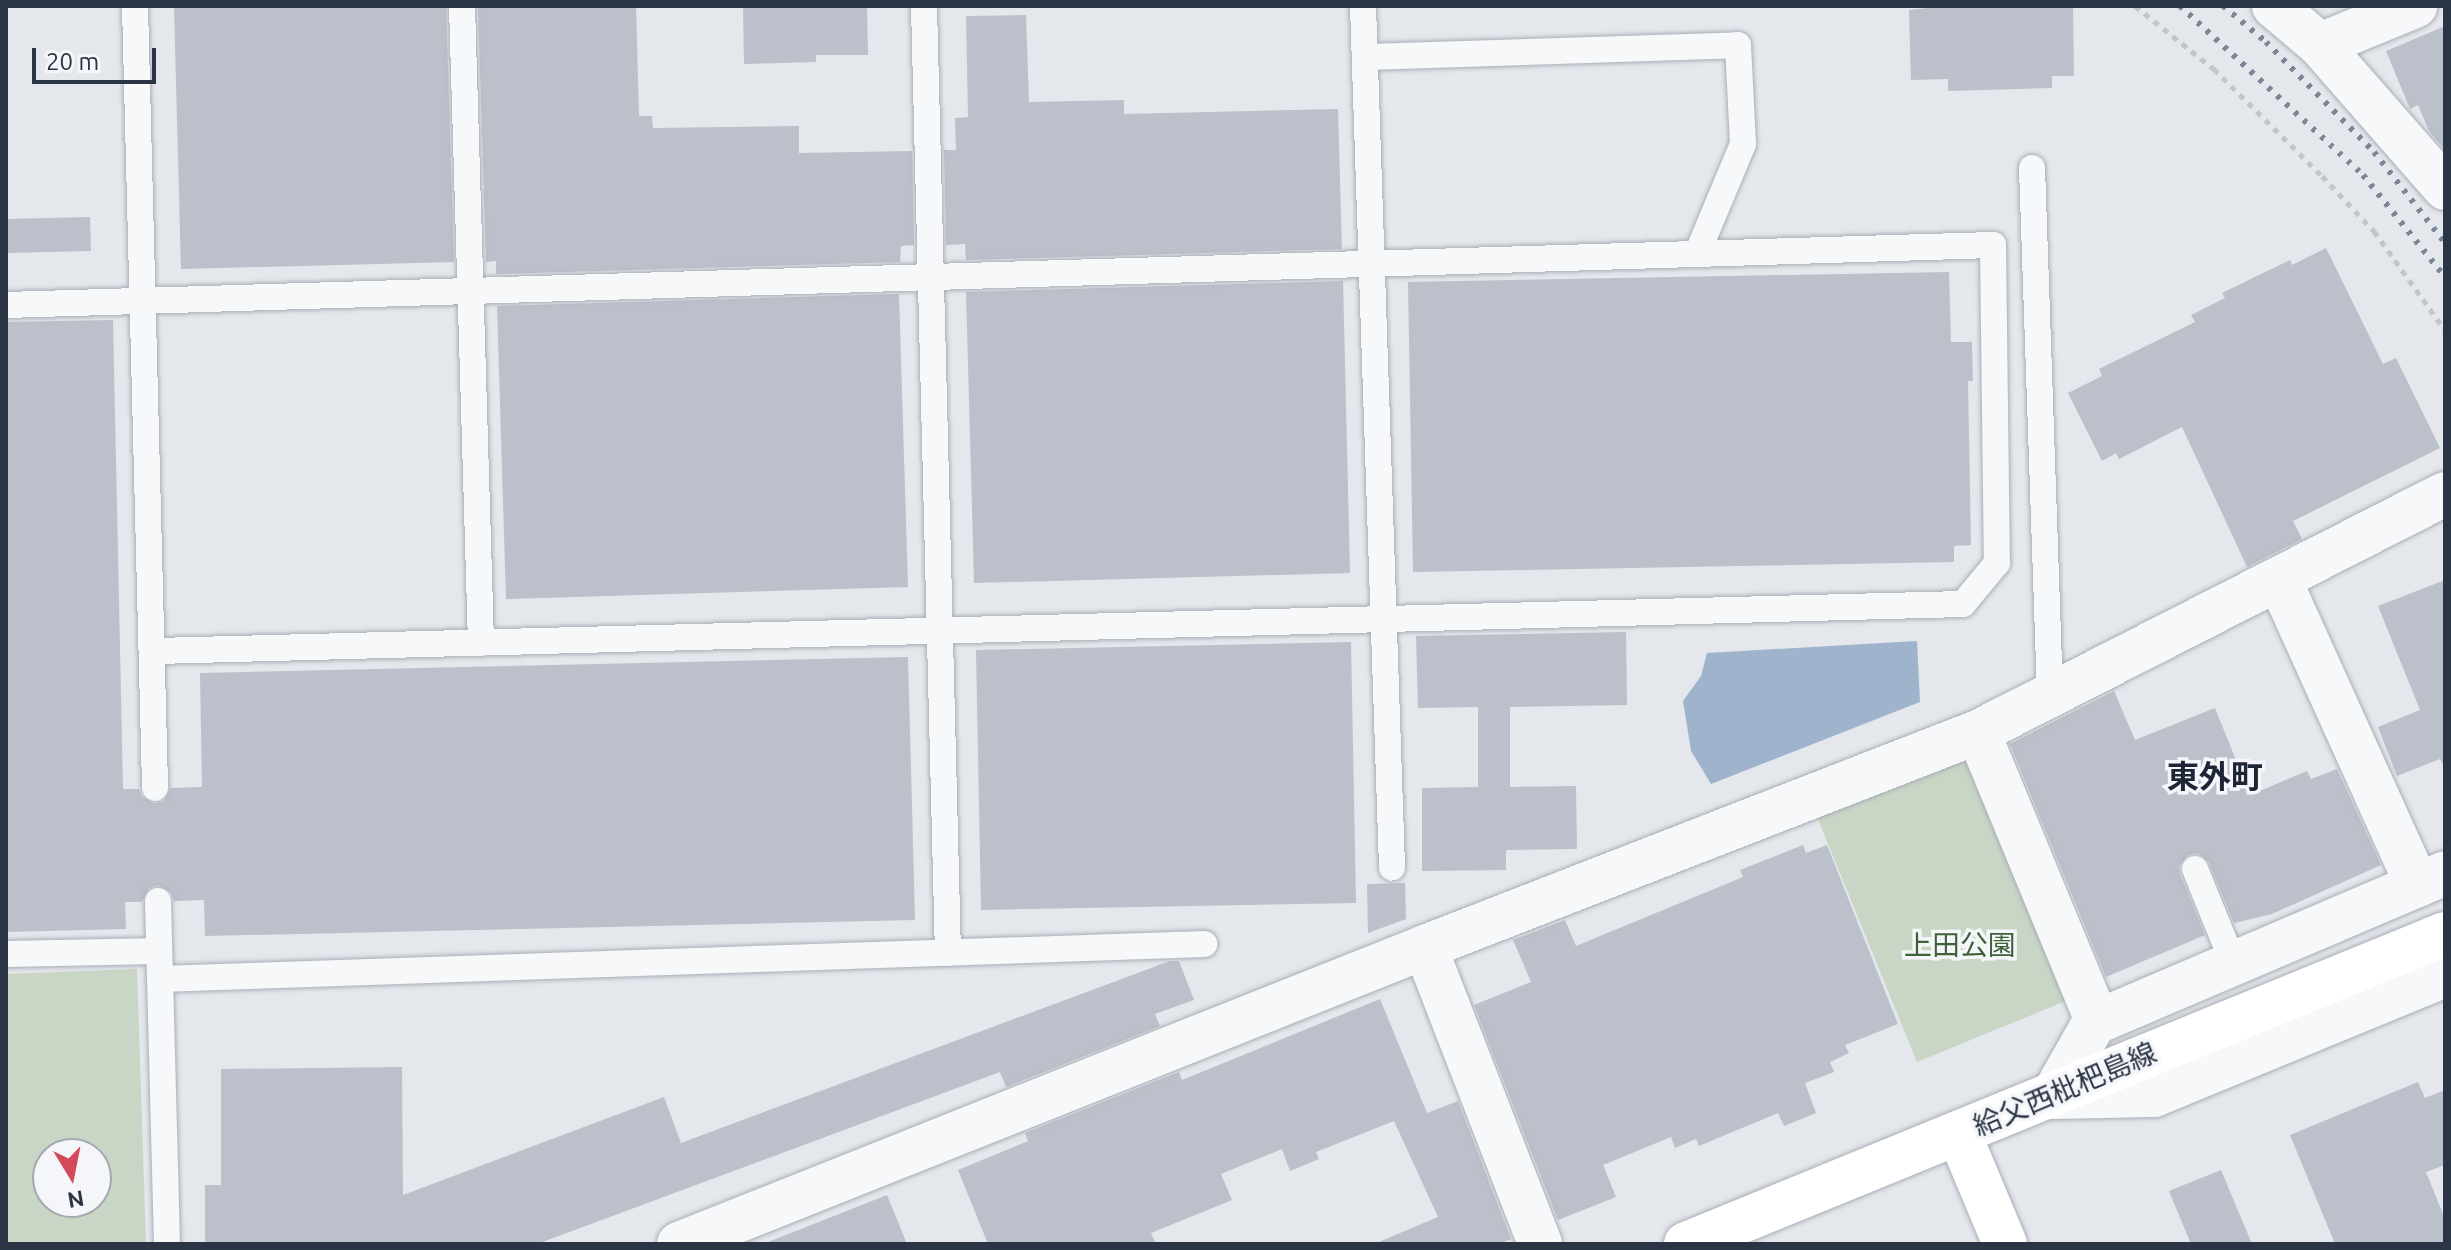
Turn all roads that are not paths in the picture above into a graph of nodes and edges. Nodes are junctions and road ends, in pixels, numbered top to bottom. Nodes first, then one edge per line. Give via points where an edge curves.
1 (135, 6) edge
2 (462, 6) edge
3 (924, 6) edge
4 (1363, 6) edge
5 (2274, 6) edge
6 (2415, 6) edge
7 (2320, 45) junction
8 (1365, 57) junction
9 (2032, 168) dead end
10 (2445, 188) edge
11 (1697, 254) junction
12 (1371, 265) junction
13 (931, 278) junction
14 (471, 293) junction
15 (143, 302) junction
16 (6, 305) edge
17 (2445, 494) edge
18 (2279, 579) junction
19 (1383, 619) junction
20 (940, 631) junction
21 (481, 643) junction
22 (152, 651) junction
23 (2050, 695) junction
24 (1978, 732) junction
25 (155, 788) dead end
26 (1392, 868) dead end
27 (2195, 869) dead end
28 (2431, 879) edge
29 (158, 901) dead end
30 (2445, 934) edge
31 (1204, 944) dead end
32 (1425, 947) junction
33 (159, 951) junction
34 (948, 953) junction
35 (6, 954) edge
36 (2234, 965) junction
37 (2445, 975) edge
38 (160, 979) junction
39 (2097, 1021) junction
40 (2052, 1097) junction
41 (1959, 1134) junction
42 (167, 1244) edge
43 (679, 1244) edge
44 (1540, 1244) edge
45 (1686, 1244) edge
46 (2005, 1244) edge

1 - 15 lane
2 - 14 lane
3 - 13 lane
4 - 8 lane
5 - 7 street
6 - 7 street
7 - 10 street
8 - 11 lane via 1738,45 1743,144
8 - 12 lane
9 - 23 lane
11 - 12 lane
11 - 19 lane via 1993,245 1997,563 1963,604
12 - 13 lane
12 - 19 lane
13 - 14 lane
13 - 20 lane
14 - 15 lane
14 - 21 lane
15 - 16 lane
15 - 22 lane
17 - 18 street
18 - 23 street
18 - 28 street
19 - 20 lane
19 - 26 lane
20 - 21 lane
20 - 34 lane
21 - 22 lane
22 - 25 lane
23 - 24 street
24 - 32 street
24 - 39 street
27 - 36 lane
28 - 36 street
29 - 33 lane
30 - 40 main road, 給父西枇杷島線
31 - 34 lane
32 - 43 street
32 - 44 street
33 - 35 lane
33 - 38 lane
34 - 38 lane
36 - 39 street
37 - 40 street via 2154,1095
38 - 42 lane
39 - 40 street
40 - 41 main road, 給父西枇杷島線
41 - 45 main road, 給父西枇杷島線
41 - 46 main road

